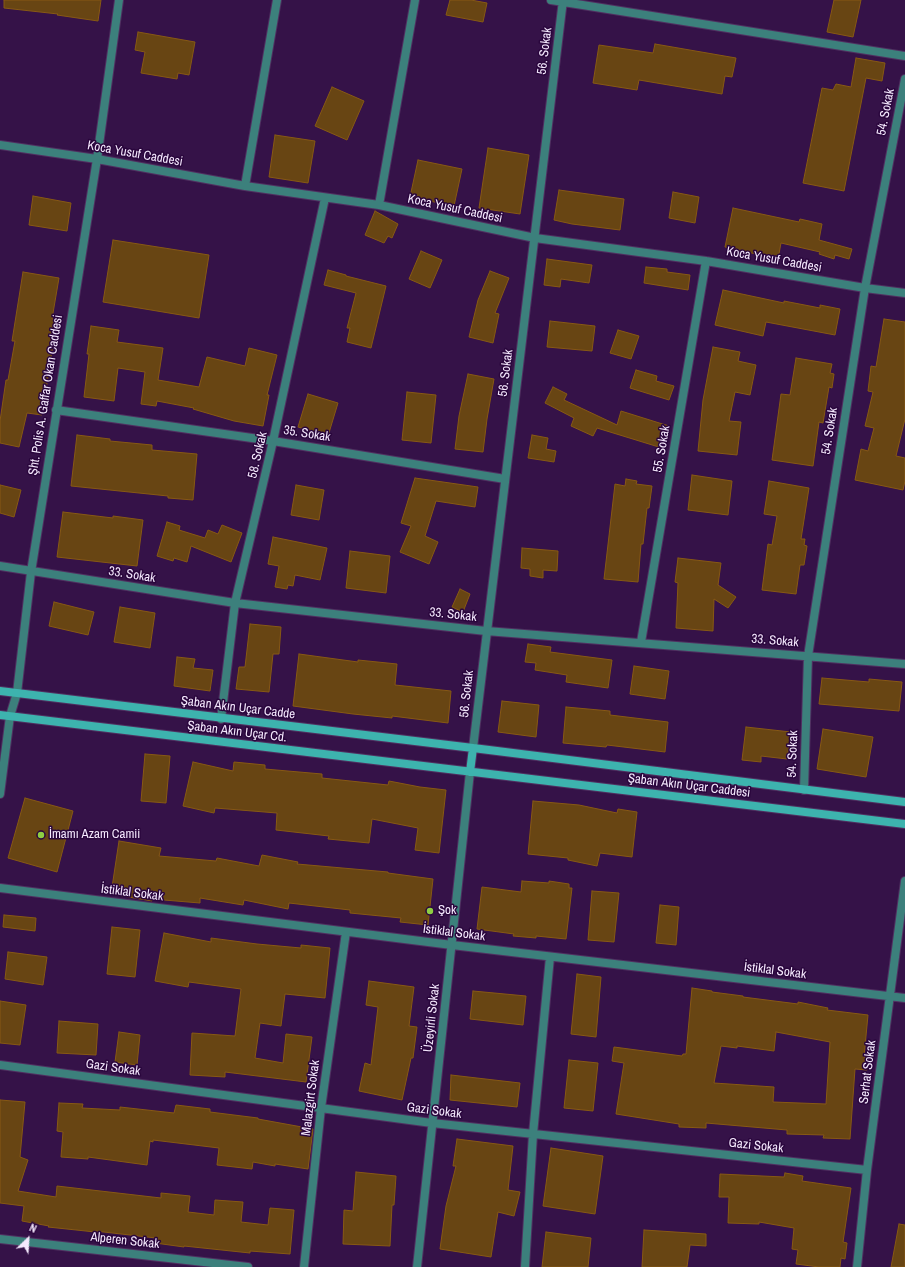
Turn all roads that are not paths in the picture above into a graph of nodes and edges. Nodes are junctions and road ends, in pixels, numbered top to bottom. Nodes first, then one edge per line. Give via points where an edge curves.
1 (119, 0) edge
2 (276, 0) edge
3 (415, 0) edge
4 (550, 0) edge
5 (563, 1) edge
6 (905, 56) edge
7 (905, 79) edge
8 (0, 145) edge
9 (97, 159) junction
10 (246, 186) junction
11 (325, 198) junction
12 (379, 205) junction
13 (535, 238) junction
14 (706, 260) junction
15 (865, 288) junction
16 (905, 293) edge
17 (56, 410) junction
18 (273, 441) junction
19 (505, 479) junction
20 (0, 566) edge
21 (31, 572) junction
22 (235, 602) junction
23 (486, 631) junction
24 (641, 642) junction
25 (808, 656) junction
26 (905, 664) edge
27 (0, 692) edge
28 (16, 693) junction
29 (0, 715) edge
30 (10, 716) junction
31 (221, 718) junction
32 (473, 748) junction
33 (470, 772) junction
34 (804, 790) junction
35 (0, 794) edge
36 (905, 802) edge
37 (905, 824) edge
38 (905, 881) edge
39 (0, 888) edge
40 (346, 932) junction
41 (452, 945) junction
42 (550, 957) junction
43 (890, 997) junction
44 (905, 998) edge
45 (0, 1065) edge
46 (321, 1108) junction
47 (432, 1123) junction
48 (533, 1134) junction
49 (867, 1170) junction
50 (0, 1239) edge
51 (248, 1267) edge
52 (304, 1267) edge
53 (417, 1267) edge
54 (525, 1267) edge
55 (857, 1267) edge

1 - 9 street, Şht. Polis A. Gaffar Okan Caddesi
2 - 10 street
3 - 12 street
4 - 5 street
5 - 6 street
5 - 13 street, 56. Sokak
7 - 15 street, 54. Sokak
8 - 9 street, Koca Yusuf Caddesi
9 - 10 street, Koca Yusuf Caddesi
9 - 17 street, Şht. Polis A. Gaffar Okan Caddesi
10 - 11 street, Koca Yusuf Caddesi
11 - 12 street, Koca Yusuf Caddesi
11 - 18 street, 58. Sokak
12 - 13 street, Koca Yusuf Caddesi
13 - 14 street, Koca Yusuf Caddesi
13 - 19 street, 56. Sokak
14 - 15 street, Koca Yusuf Caddesi
14 - 24 street, 55. Sokak
15 - 16 street, Koca Yusuf Caddesi
15 - 25 street, 54. Sokak
17 - 18 street, 35. Sokak
17 - 21 street, Şht. Polis A. Gaffar Okan Caddesi
18 - 19 street, 35. Sokak
18 - 22 street, 58. Sokak
19 - 23 street, 56. Sokak
20 - 21 street, 33. Sokak
21 - 22 street, 33. Sokak
21 - 28 street, Şht. Polis A. Gaffar Okan Caddesi
22 - 23 street, 33. Sokak
22 - 31 street, 58. Sokak
23 - 24 street, 33. Sokak
23 - 32 street, 56. Sokak
24 - 25 street, 33. Sokak
25 - 26 street, 33. Sokak
25 - 34 street, 54. Sokak
27 - 28 main road, Şaban Akın Uçar Cadde
28 - 30 street, Şht. Polis A. Gaffar Okan Caddesi
28 - 31 main road, Şaban Akın Uçar Cadde
29 - 30 main road, Şaban Akın Uçar Cd.
30 - 33 main road, Şaban Akın Uçar Cd.
30 - 35 street, Şht. Polis A. Gaffar Okan Caddesi
31 - 32 main road, Şaban Akın Uçar Cadde
32 - 33 main road
32 - 34 main road, Şaban Akın Uçar Caddesi
33 - 37 main road, Şaban Akın Uçar Caddesi
33 - 41 street, Üzeyirli Sokak
34 - 36 main road, Şaban Akın Uçar Caddesi
38 - 43 street, Serhat Sokak
39 - 40 street, İstiklal Sokak
40 - 41 street, İstiklal Sokak
40 - 46 street, Malazgirt Sokak
41 - 42 street, İstiklal Sokak
41 - 47 street, Üzeyirli Sokak
42 - 43 street, İstiklal Sokak
42 - 48 street
43 - 44 street, İstiklal Sokak
43 - 49 street, Serhat Sokak
45 - 46 street, Gazi Sokak
46 - 47 street, Gazi Sokak
46 - 52 street, Malazgirt Sokak
47 - 48 street, Gazi Sokak
47 - 53 street, Üzeyirli Sokak
48 - 49 street, Gazi Sokak
48 - 54 street
49 - 55 street, Serhat Sokak
50 - 51 street, Alperen Sokak

